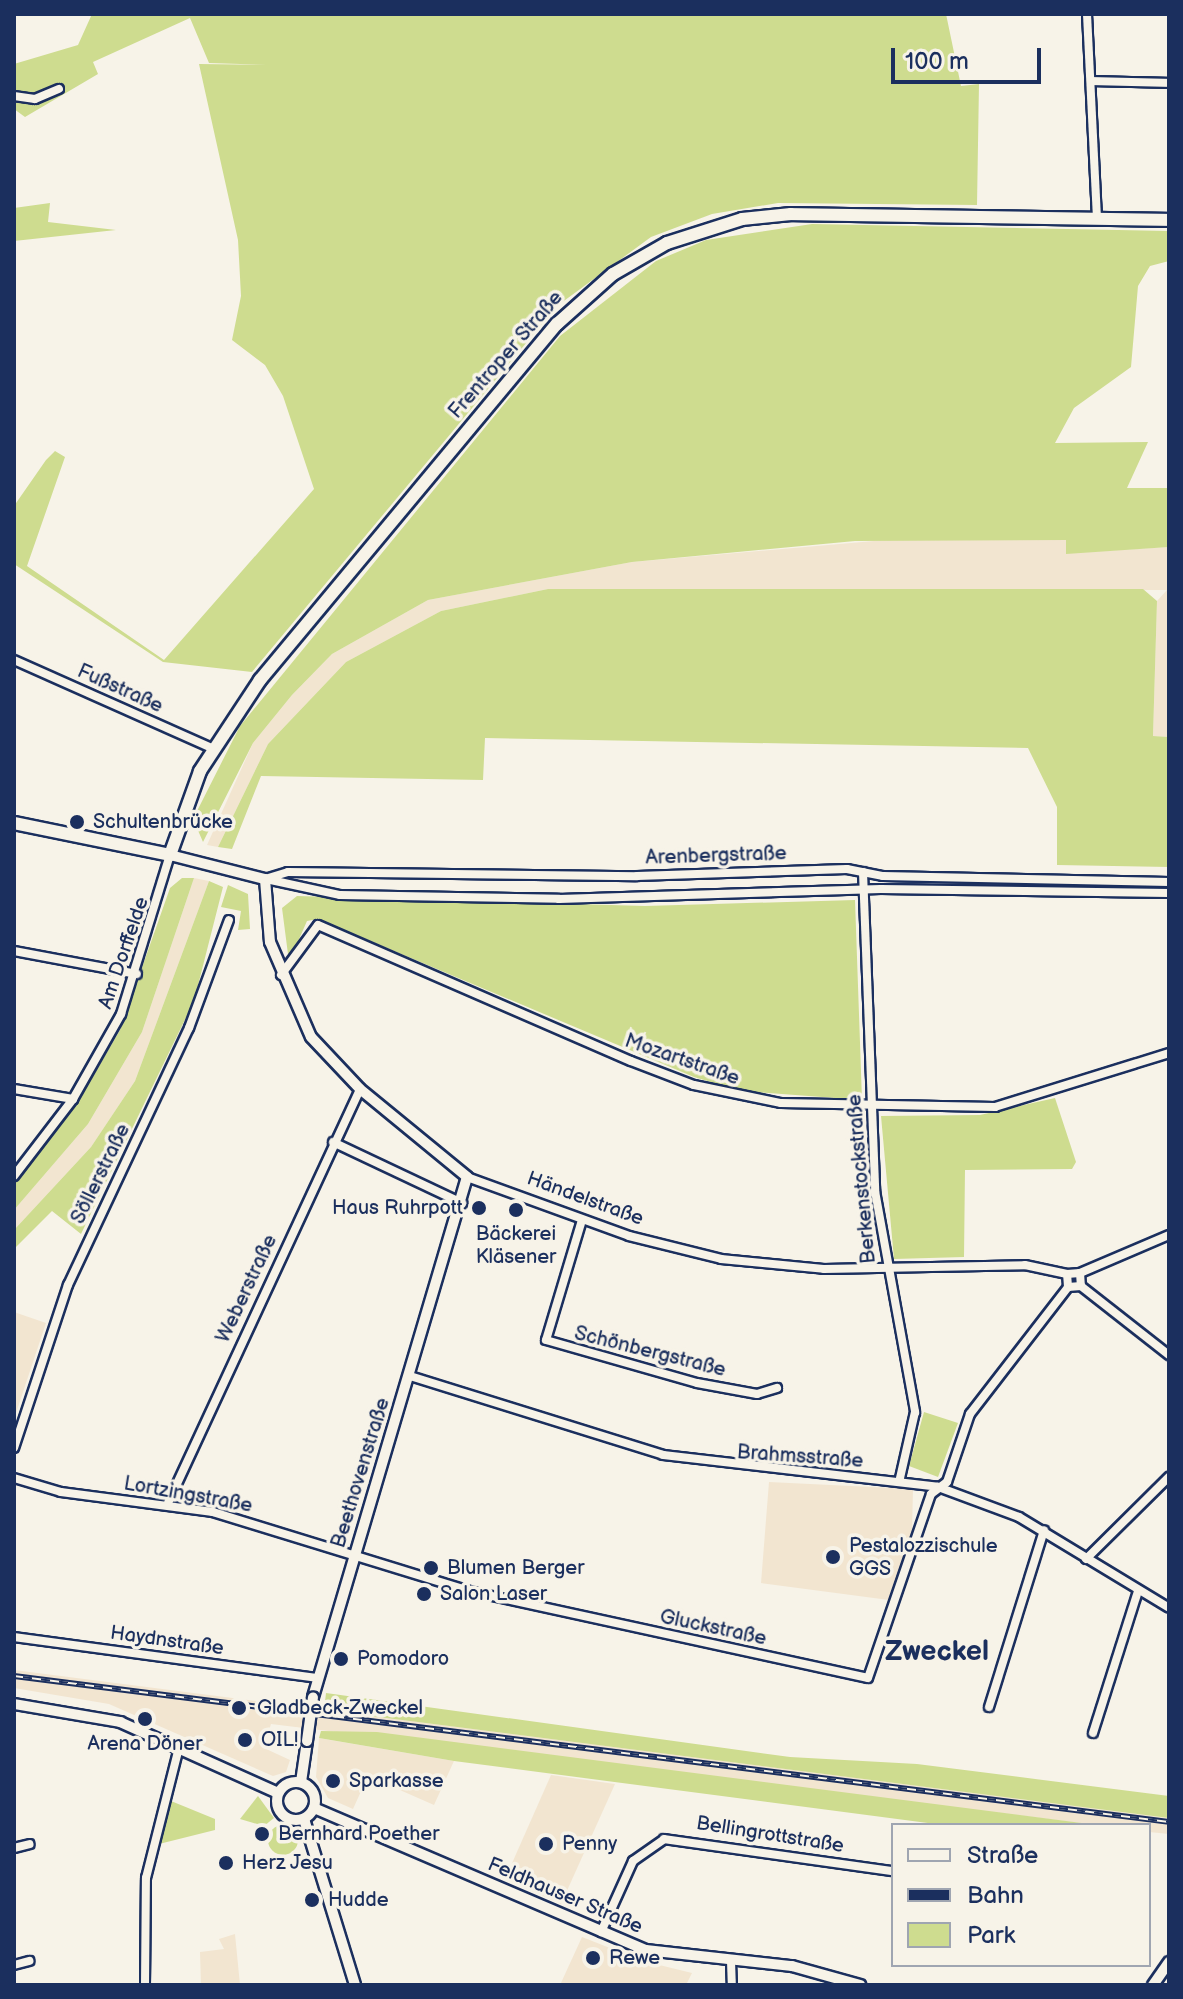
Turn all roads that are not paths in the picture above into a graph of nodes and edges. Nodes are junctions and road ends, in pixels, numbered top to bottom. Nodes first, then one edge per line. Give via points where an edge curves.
1 (1087, 14) edge
2 (1094, 81) junction
3 (1169, 83) edge
4 (59, 89) dead end
5 (14, 96) edge
6 (1097, 219) junction
7 (1169, 220) edge
8 (14, 660) edge
9 (212, 748) junction
10 (14, 823) edge
11 (170, 855) junction
12 (863, 872) junction
13 (265, 879) junction
14 (1169, 882) edge
15 (863, 890) junction
16 (1169, 893) edge
17 (229, 920) dead end
18 (14, 951) edge
19 (137, 974) junction
20 (280, 976) junction
21 (1169, 1053) edge
22 (14, 1089) edge
23 (360, 1089) junction
24 (73, 1099) junction
25 (871, 1109) junction
26 (333, 1142) junction
27 (14, 1176) edge
28 (467, 1177) junction
29 (462, 1203) junction
30 (582, 1220) junction
31 (1169, 1235) edge
32 (885, 1270) junction
33 (1080, 1273) junction
34 (1067, 1274) junction
35 (1081, 1286) junction
36 (1068, 1287) junction
37 (1169, 1355) edge
38 (410, 1376) junction
39 (777, 1388) dead end
40 (14, 1448) edge
41 (1169, 1477) edge
42 (14, 1478) edge
43 (900, 1478) junction
44 (938, 1487) junction
45 (168, 1503) junction
46 (1044, 1530) junction
47 (354, 1555) junction
48 (1086, 1559) junction
49 (1138, 1591) junction
50 (1169, 1608) edge
51 (14, 1637) edge
52 (316, 1678) junction
53 (14, 1704) edge
54 (989, 1707) dead end
55 (1093, 1733) dead end
56 (179, 1748) junction
57 (301, 1782) junction
58 (278, 1793) junction
59 (314, 1808) junction
60 (304, 1819) junction
61 (30, 1844) dead end
62 (14, 1848) edge
63 (891, 1871) edge
64 (601, 1932) junction
65 (29, 1961) dead end
66 (731, 1961) junction
67 (1169, 1962) edge
68 (14, 1965) edge
69 (145, 1985) edge
70 (355, 1985) edge
71 (732, 1985) edge
72 (860, 1985) edge
73 (1153, 1985) edge

1 - 2 street
2 - 3 street
2 - 6 street
4 - 5 street via 35,99
6 - 7 main road, Frentroper Straße
6 - 9 main road, Frentroper Straße via 791,214 704,229 635,259 557,324 260,680
8 - 9 street, Fußstraße
9 - 11 main road, Frentroper Straße
10 - 11 main road
11 - 13 street, Arenbergstraße
11 - 19 street, Am Dorffelde
12 - 13 street, Arenbergstraße via 288,872
12 - 14 street, Arenbergstraße
12 - 15 street, Berkenstockstraße
13 - 15 street, Arenbergstraße via 340,895 559,899
13 - 20 street, Händelstraße
15 - 16 street, Arenbergstraße
15 - 25 street, Berkenstockstraße
17 - 40 street, Söllerstraße via 189,1028 68,1285
18 - 19 street
19 - 24 street, Am Dorffelde
20 - 23 street, Händelstraße via 311,1037
20 - 25 street, Mozartstraße via 318,925 694,1085 781,1103
21 - 25 street, Mozartstraße via 995,1107
22 - 24 street
23 - 26 street, Weberstraße
23 - 28 street, Händelstraße
24 - 27 street, Am Dorffelde
25 - 32 street, Berkenstockstraße
26 - 29 street
26 - 45 street, Weberstraße
28 - 29 street, Beethovenstraße
28 - 30 street, Händelstraße
29 - 38 street, Beethovenstraße
30 - 32 street, Händelstraße via 721,1259
30 - 39 street, Schönbergstraße via 546,1340 697,1383 757,1394
31 - 33 street, Händelstraße
32 - 34 street, Händelstraße via 1025,1265
32 - 43 street, Berkenstockstraße via 915,1412
33 - 34 street, Händelstraße
33 - 35 street
34 - 36 street
35 - 36 street
35 - 37 street
36 - 44 street via 970,1414 947,1482
38 - 43 street, Brahmsstraße via 663,1455 771,1473
38 - 47 street, Beethovenstraße
41 - 48 street
42 - 45 street, Lortzingstraße via 61,1492
43 - 44 street, Brahmsstraße
44 - 46 street, Brahmsstraße
44 - 47 street, Gluckstraße via 868,1678 469,1591
45 - 47 street, Lortzingstraße
46 - 48 street, Brahmsstraße
46 - 54 street
47 - 52 street, Beethovenstraße
48 - 49 street, Brahmsstraße
49 - 50 street, Brahmsstraße
49 - 55 street
51 - 52 street, Haydnstraße
52 - 57 street, Beethovenstraße, bridge
53 - 56 street via 120,1722
56 - 58 street
56 - 69 street via 146,1878
57 - 58 street
57 - 59 street via 314,1793
58 - 60 street via 283,1816
59 - 60 street
59 - 64 street, Feldhauser Straße
60 - 70 street
61 - 62 street
63 - 64 street, Bellingrottstraße via 664,1839 633,1861
64 - 66 street, Feldhauser Straße via 683,1959
65 - 68 street
66 - 71 street
66 - 72 street, Feldhauser Straße via 800,1967
67 - 73 street

